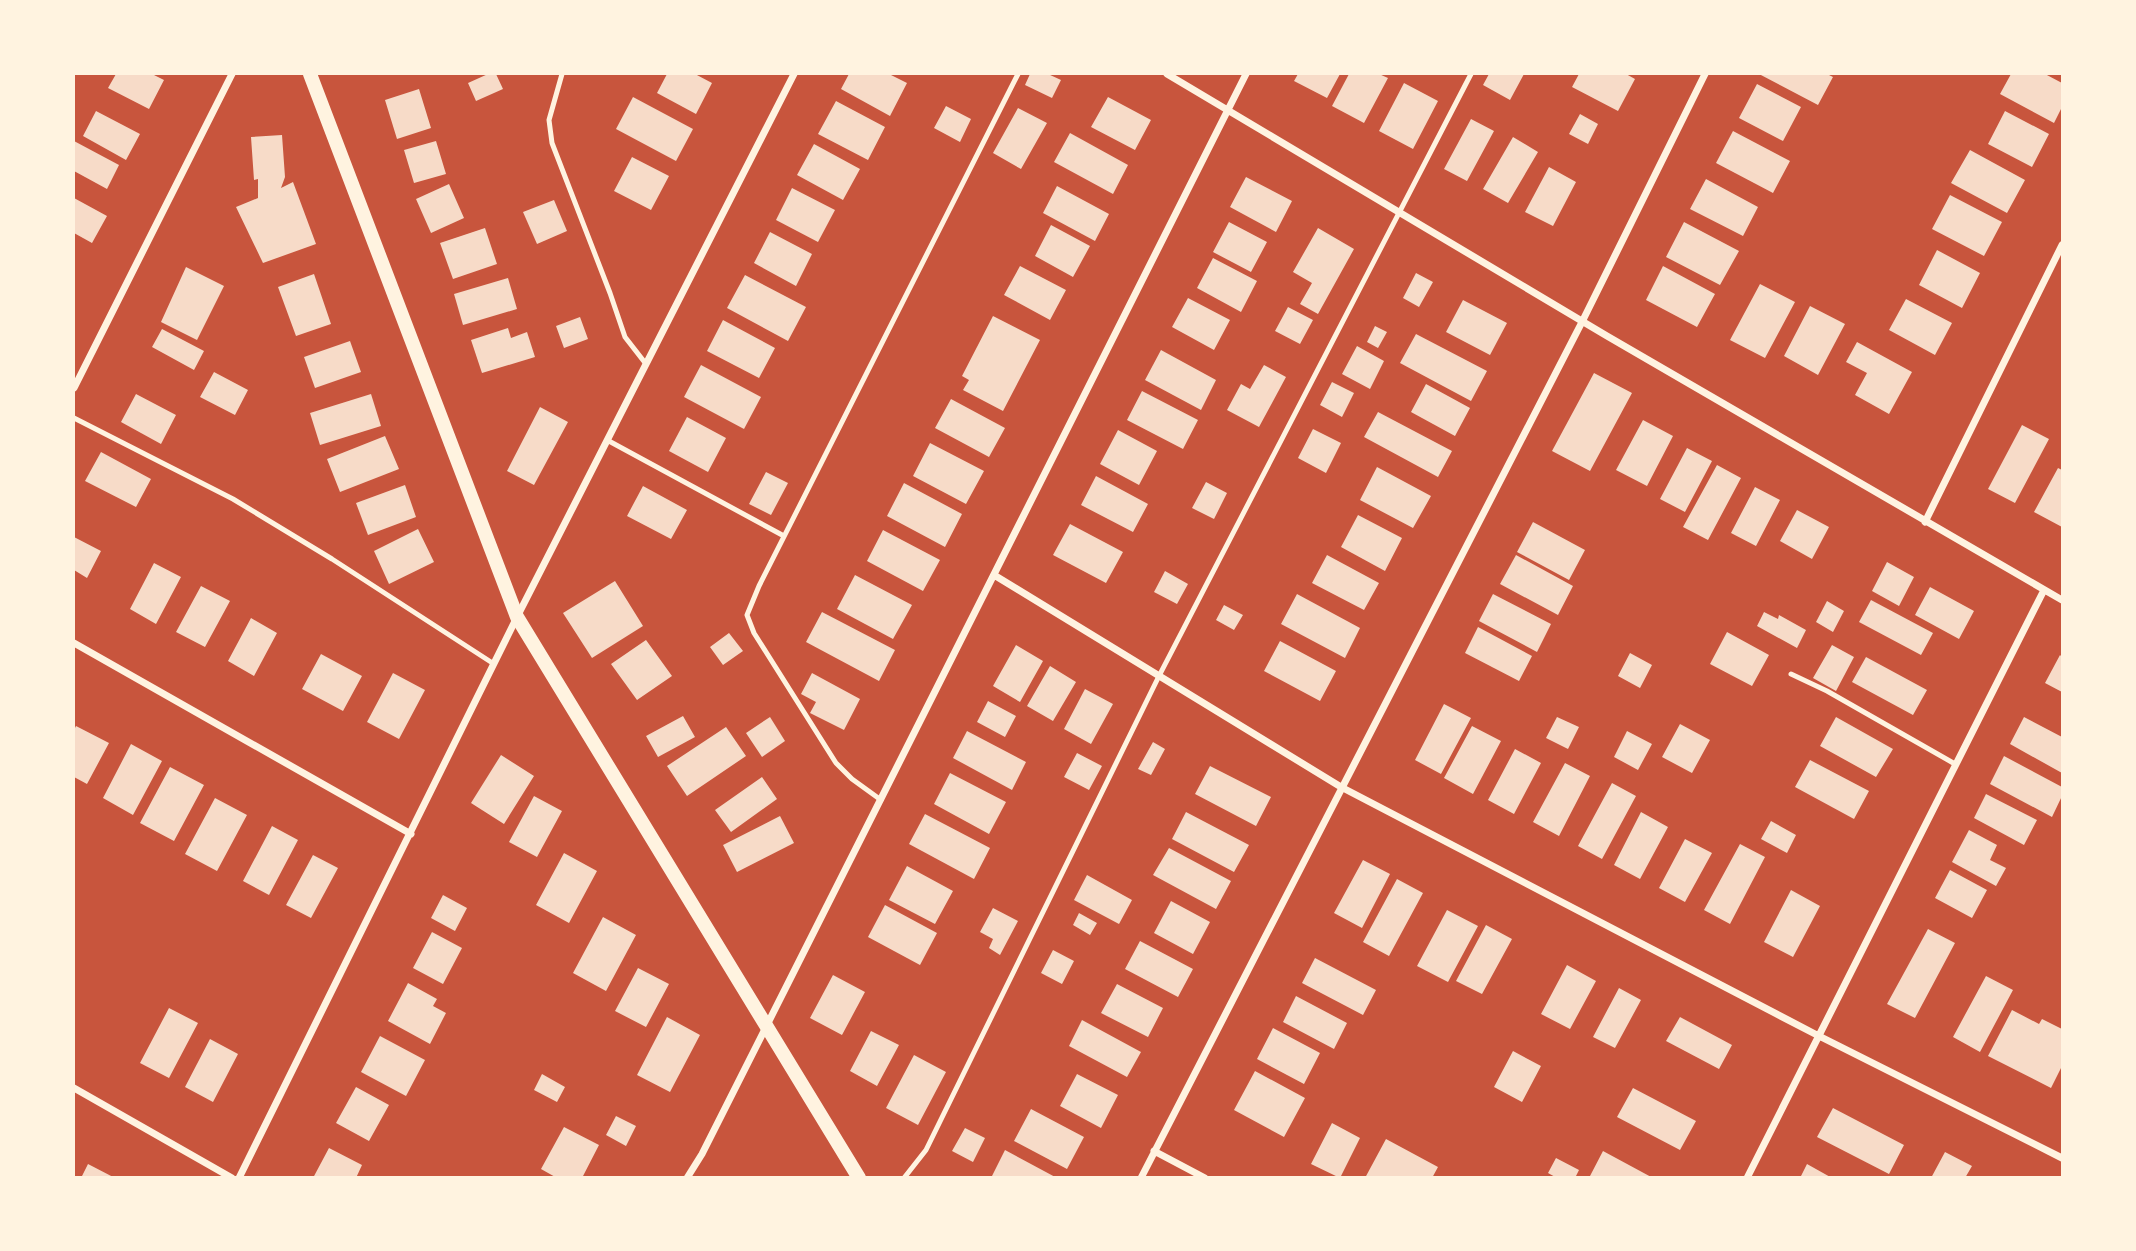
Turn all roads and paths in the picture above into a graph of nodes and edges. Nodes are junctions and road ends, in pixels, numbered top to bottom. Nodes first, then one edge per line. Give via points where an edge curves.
1 (232, 74) edge
2 (310, 74) edge
3 (562, 74) edge
4 (794, 74) edge
5 (1017, 74) edge
6 (1167, 74) edge
7 (1246, 74) edge
8 (1471, 74) edge
9 (1705, 74) edge
10 (1228, 109) junction
11 (1401, 212) junction
12 (2063, 245) edge
13 (1582, 322) junction
14 (646, 364) junction
15 (74, 384) edge
16 (74, 418) edge
17 (607, 440) junction
18 (1925, 522) junction
19 (784, 536) junction
20 (994, 575) junction
21 (2044, 590) junction
22 (2063, 600) edge
23 (517, 617) junction
24 (74, 643) edge
25 (494, 664) junction
26 (1791, 674) dead end
27 (1159, 676) junction
28 (1955, 764) junction
29 (1341, 787) junction
30 (881, 800) junction
31 (411, 834) junction
32 (767, 1025) junction
33 (1817, 1035) junction
34 (74, 1088) edge
35 (1154, 1152) junction
36 (2063, 1158) edge
37 (232, 1178) edge
38 (239, 1178) edge
39 (687, 1178) edge
40 (859, 1178) edge
41 (904, 1178) edge
42 (1140, 1178) edge
43 (1205, 1178) edge
44 (1747, 1178) edge

1 - 15 street
2 - 23 main road
3 - 14 lane via 548,120 552,143 625,337
4 - 14 street
5 - 19 lane
6 - 10 street
7 - 10 street
8 - 11 lane
9 - 13 street
10 - 11 street
10 - 20 street
11 - 13 street
11 - 27 lane
12 - 18 street
13 - 18 street
13 - 29 street
14 - 17 street
16 - 25 lane via 233,499
17 - 19 lane
17 - 23 street
18 - 21 street
19 - 30 lane via 747,615 750,624 836,763
20 - 27 street
20 - 30 street
21 - 22 street
21 - 28 street
23 - 25 street
23 - 32 main road
24 - 31 street
25 - 31 street
26 - 28 lane
27 - 29 street
27 - 41 lane via 926,1150
28 - 33 street
29 - 33 street
29 - 35 street
30 - 32 street
31 - 38 street
32 - 39 street
32 - 40 main road
33 - 36 street
33 - 44 street
34 - 37 street
35 - 42 street
35 - 43 street

